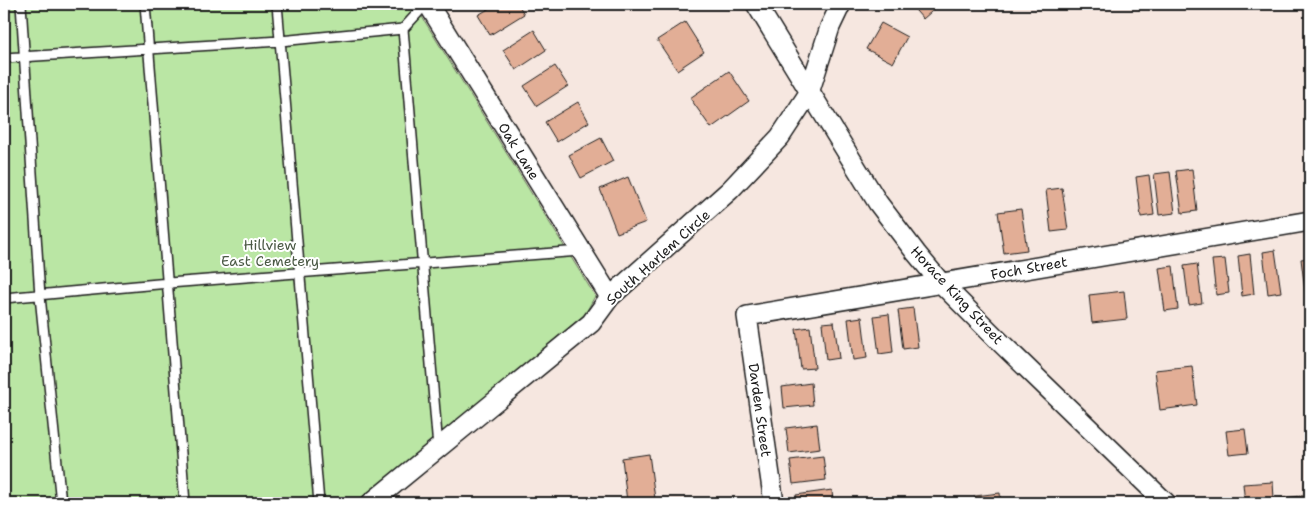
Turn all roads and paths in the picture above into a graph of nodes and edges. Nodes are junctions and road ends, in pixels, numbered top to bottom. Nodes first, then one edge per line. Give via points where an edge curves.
1 (21, 4) edge
2 (145, 4) edge
3 (277, 4) edge
4 (427, 4) edge
5 (756, 4) edge
6 (841, 4) edge
7 (402, 29) junction
8 (280, 41) junction
9 (149, 48) junction
10 (26, 56) junction
11 (4, 58) edge
12 (809, 93) junction
13 (1310, 221) edge
14 (580, 252) junction
15 (422, 265) junction
16 (298, 273) junction
17 (169, 283) junction
18 (941, 283) junction
19 (40, 296) junction
20 (610, 297) junction
21 (4, 298) edge
22 (747, 316) joint
23 (438, 450) junction
24 (61, 503) edge
25 (185, 503) edge
26 (319, 503) edge
27 (371, 503) edge
28 (774, 503) edge
29 (1166, 503) edge

1 - 10 lane
2 - 9 lane
3 - 8 lane
4 - 7 lane
4 - 14 street, Oak Lane
5 - 12 street, Horace King Street
6 - 12 street, South Harlem Circle via 830,26
7 - 8 lane
7 - 15 lane
8 - 9 lane
8 - 16 lane
9 - 10 lane
9 - 17 lane
10 - 11 lane
10 - 19 lane
12 - 18 street, Horace King Street via 878,203
12 - 20 street, South Harlem Circle via 780,137 730,190
13 - 18 street, Foch Street
14 - 15 lane
14 - 20 street, Oak Lane
15 - 16 lane
15 - 23 lane
16 - 17 lane
16 - 26 lane
17 - 19 lane
17 - 25 lane
18 - 22 street, Foch Street
18 - 29 street, Horace King Street
19 - 21 lane
19 - 24 lane
20 - 23 street, South Harlem Circle via 591,323
22 - 28 street, Darden Street
23 - 27 street, South Harlem Circle

